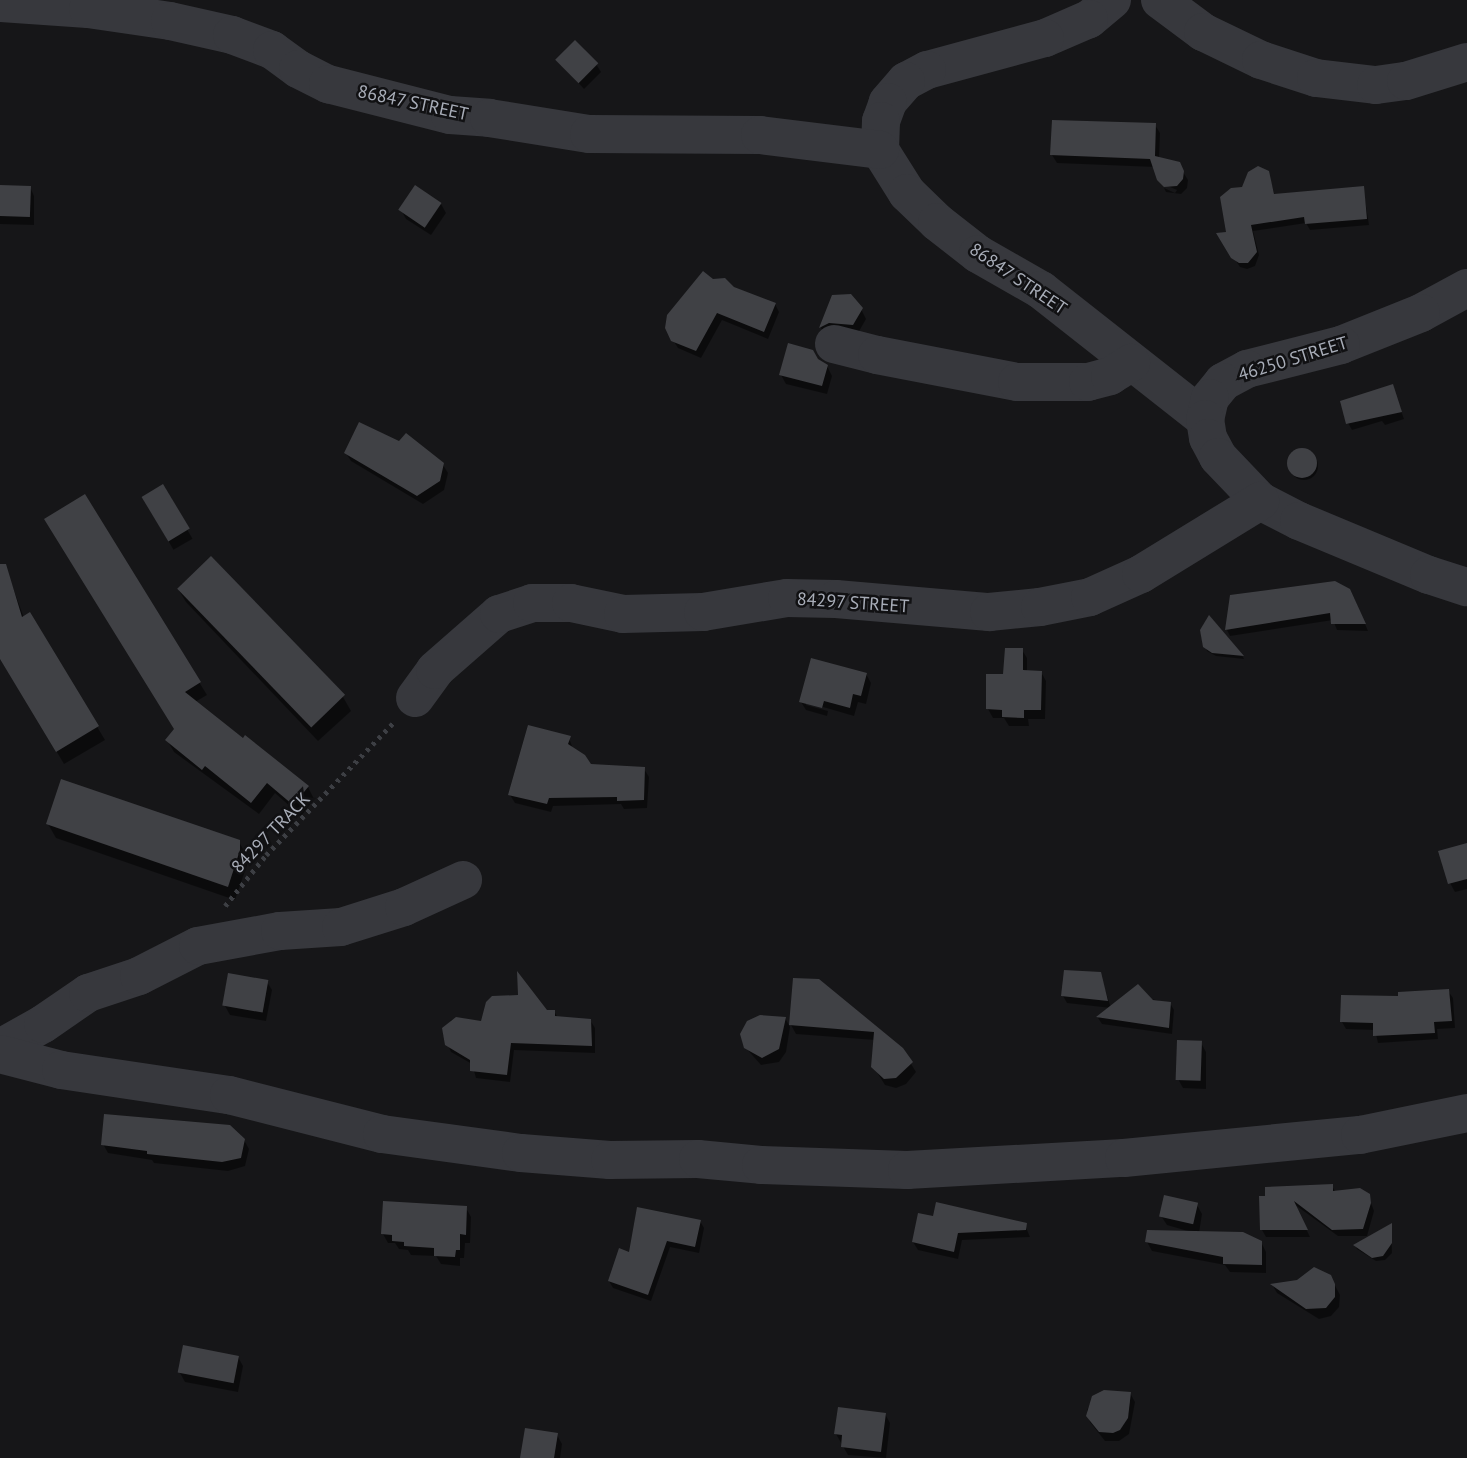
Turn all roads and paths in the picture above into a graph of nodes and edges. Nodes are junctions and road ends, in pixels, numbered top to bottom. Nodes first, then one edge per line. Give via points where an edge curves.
1 (1111, 0) edge
2 (1160, 0) edge
3 (0, 3) edge
4 (1467, 62) edge
5 (880, 150) junction
6 (1467, 288) edge
7 (834, 344) dead end
8 (1131, 363) junction
9 (1205, 419) junction
10 (1260, 500) junction
11 (1467, 587) edge
12 (415, 698) joint
13 (463, 880) dead end
14 (219, 918) dead end
15 (0, 1048) edge
16 (0, 1054) edge
17 (1467, 1113) edge

1 - 5 street via 1088,19 1045,38 927,70 906,81 888,102 881,121
2 - 4 street via 1215,38 1261,60 1316,78 1376,85 1406,82
3 - 5 street, 86847 STREET via 88,9 232,35 272,50 328,84 450,115 589,134 760,135
5 - 8 street, 86847 STREET via 906,193 937,222 978,254 1041,290
6 - 9 street, 46250 STREET via 1421,313 1341,345 1247,369 1223,383 1210,398
7 - 8 street via 1017,382 1088,382
8 - 9 street, 86847 STREET
9 - 10 street via 1218,457
10 - 11 street via 1429,576
10 - 12 street, 84297 STREET via 1141,573 1090,597 1041,607 989,612 787,598 703,612 623,614 571,603 533,603 499,614 435,670
12 - 14 path, 84297 TRACK via 266,855 231,896
13 - 15 street via 404,907 341,927 280,931 198,946 139,976 88,993
16 - 17 street via 61,1070 229,1095 382,1134 610,1160 698,1159 907,1170 1124,1158 1360,1135

